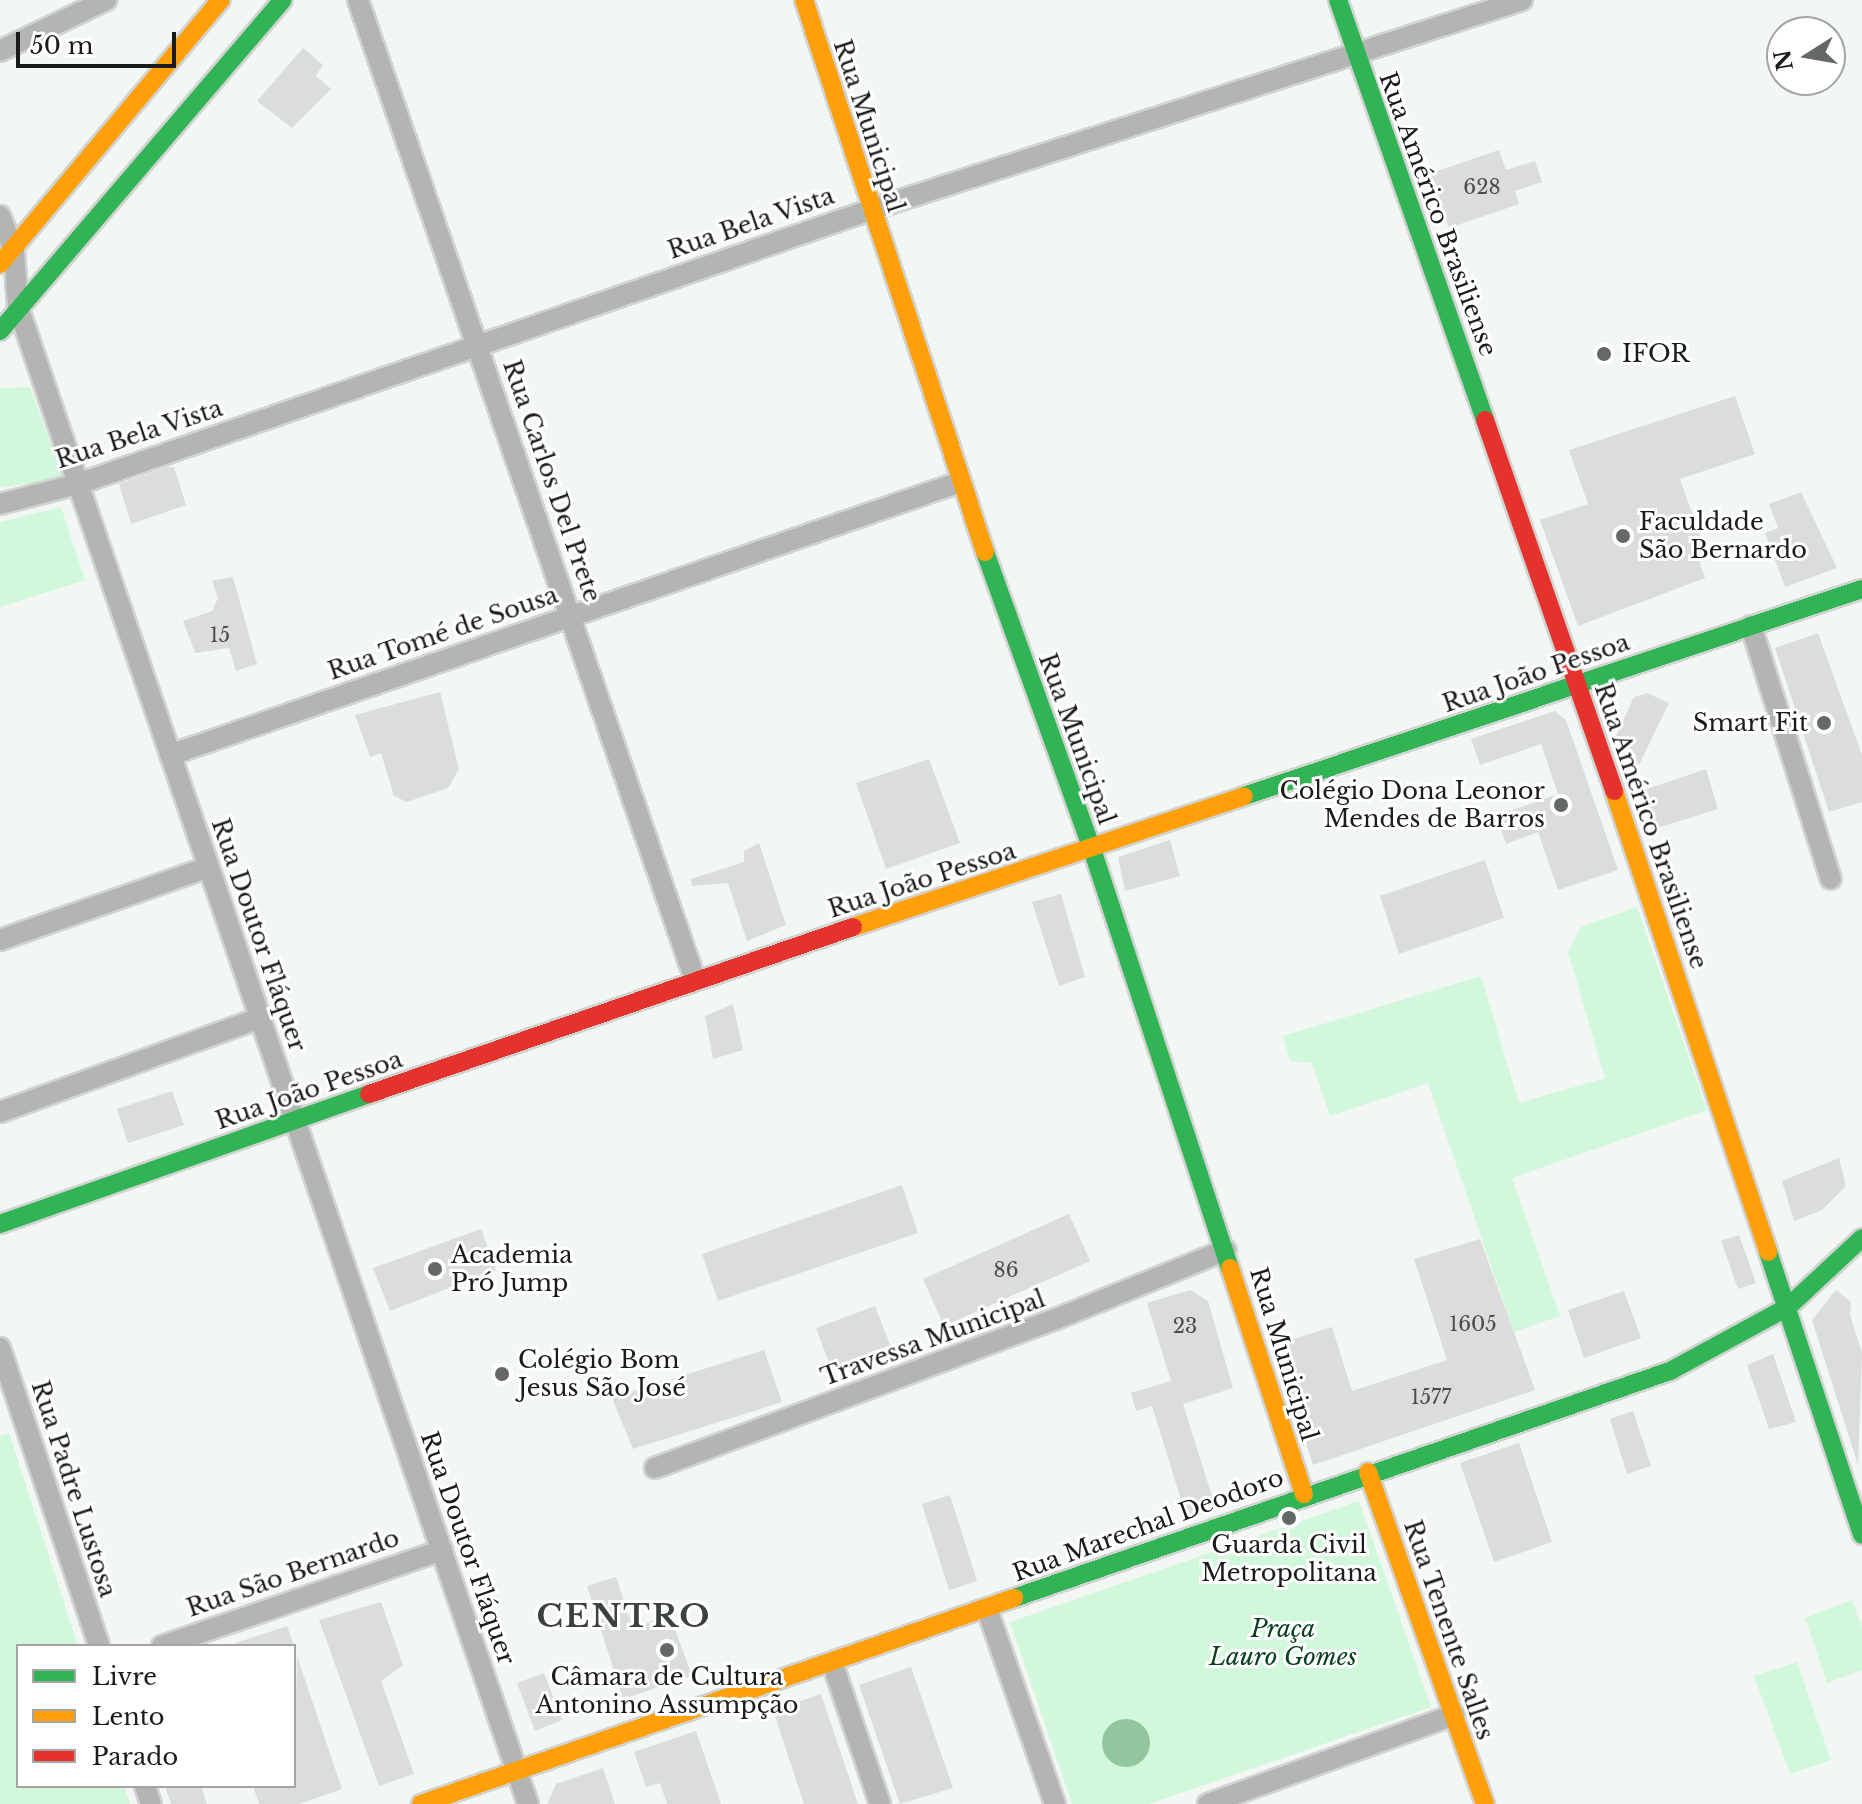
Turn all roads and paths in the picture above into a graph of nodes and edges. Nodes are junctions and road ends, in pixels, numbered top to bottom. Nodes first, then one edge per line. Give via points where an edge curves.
1 (106, 0) edge
2 (221, 0) edge
3 (283, 0) edge
4 (358, 0) edge
5 (804, 0) edge
6 (1338, 0) edge
7 (1522, 0) edge
8 (0, 51) edge
9 (1357, 57) junction
10 (870, 210) junction
11 (0, 216) edge
12 (7, 258) edge
13 (18, 307) junction
14 (0, 331) edge
15 (477, 344) junction
16 (960, 482) junction
17 (78, 484) junction
18 (0, 504) edge
19 (1862, 589) edge
20 (571, 616) junction
21 (1751, 626) junction
22 (1578, 684) junction
23 (170, 755) junction
24 (1092, 849) junction
25 (209, 867) junction
26 (1831, 879) dead end
27 (0, 940) edge
28 (695, 980) junction
29 (260, 1018) junction
30 (0, 1112) edge
31 (295, 1120) junction
32 (0, 1224) edge
33 (1862, 1238) edge
34 (1226, 1250) junction
35 (1788, 1307) junction
36 (0, 1348) edge
37 (655, 1468) dead end
38 (1368, 1472) junction
39 (1304, 1494) junction
40 (1855, 1494) edge
41 (1862, 1535) edge
42 (442, 1550) junction
43 (987, 1609) junction
44 (98, 1644) edge
45 (168, 1644) edge
46 (833, 1665) junction
47 (1454, 1715) junction
48 (517, 1772) junction
49 (421, 1804) edge
50 (528, 1804) edge
51 (880, 1804) edge
52 (1055, 1804) edge
53 (1208, 1804) edge
54 (1485, 1804) edge

1 - 8 street
2 - 12 street
3 - 13 street
4 - 15 street, Rua Carlos Del Prete
5 - 10 street, Rua Municipal
6 - 9 street, Rua Américo Brasiliense
7 - 9 street, Rua Bela Vista
9 - 10 street, Rua Bela Vista
9 - 22 street, Rua Américo Brasiliense
10 - 15 street, Rua Bela Vista
10 - 16 street, Rua Municipal
11 - 12 street, Rua Doutor Fláquer
12 - 13 street, Rua Doutor Fláquer
13 - 14 street
13 - 17 street, Rua Doutor Fláquer
15 - 17 street, Rua Bela Vista
15 - 20 street, Rua Carlos Del Prete
16 - 20 street, Rua Tomé de Sousa
16 - 24 street, Rua Municipal
17 - 18 street, Rua Bela Vista
17 - 23 street, Rua Doutor Fláquer
19 - 21 street, Rua João Pessoa
20 - 23 street, Rua Tomé de Sousa
20 - 28 street, Rua Carlos Del Prete
21 - 22 street, Rua João Pessoa
21 - 26 street
22 - 24 street, Rua João Pessoa
22 - 35 street, Rua Américo Brasiliense
23 - 25 street, Rua Doutor Fláquer
24 - 28 street, Rua João Pessoa
24 - 34 street, Rua Municipal
25 - 27 street
25 - 29 street, Rua Doutor Fláquer
28 - 31 street, Rua João Pessoa
29 - 30 street
29 - 31 street, Rua Doutor Fláquer
31 - 32 street, Rua João Pessoa
31 - 42 street, Rua Doutor Fláquer
33 - 35 street, Rua Marechal Deodoro
34 - 37 street, Travessa Municipal
34 - 39 street, Rua Municipal
35 - 38 street, Rua Marechal Deodoro via 1670,1371
35 - 40 street, Rua Américo Brasiliense
36 - 44 street, Rua Padre Lustosa
38 - 39 street, Rua Marechal Deodoro
38 - 47 street, Rua Tenente Salles
39 - 43 street, Rua Marechal Deodoro
40 - 41 street, Rua Américo Brasiliense
42 - 45 street, Rua São Bernardo
42 - 48 street, Rua Doutor Fláquer
43 - 46 street, Rua Marechal Deodoro
43 - 52 street
46 - 48 street, Rua Marechal Deodoro
46 - 51 street
47 - 53 street
47 - 54 street, Rua Tenente Salles
48 - 49 street, Rua Marechal Deodoro
48 - 50 street, Rua Doutor Fláquer

